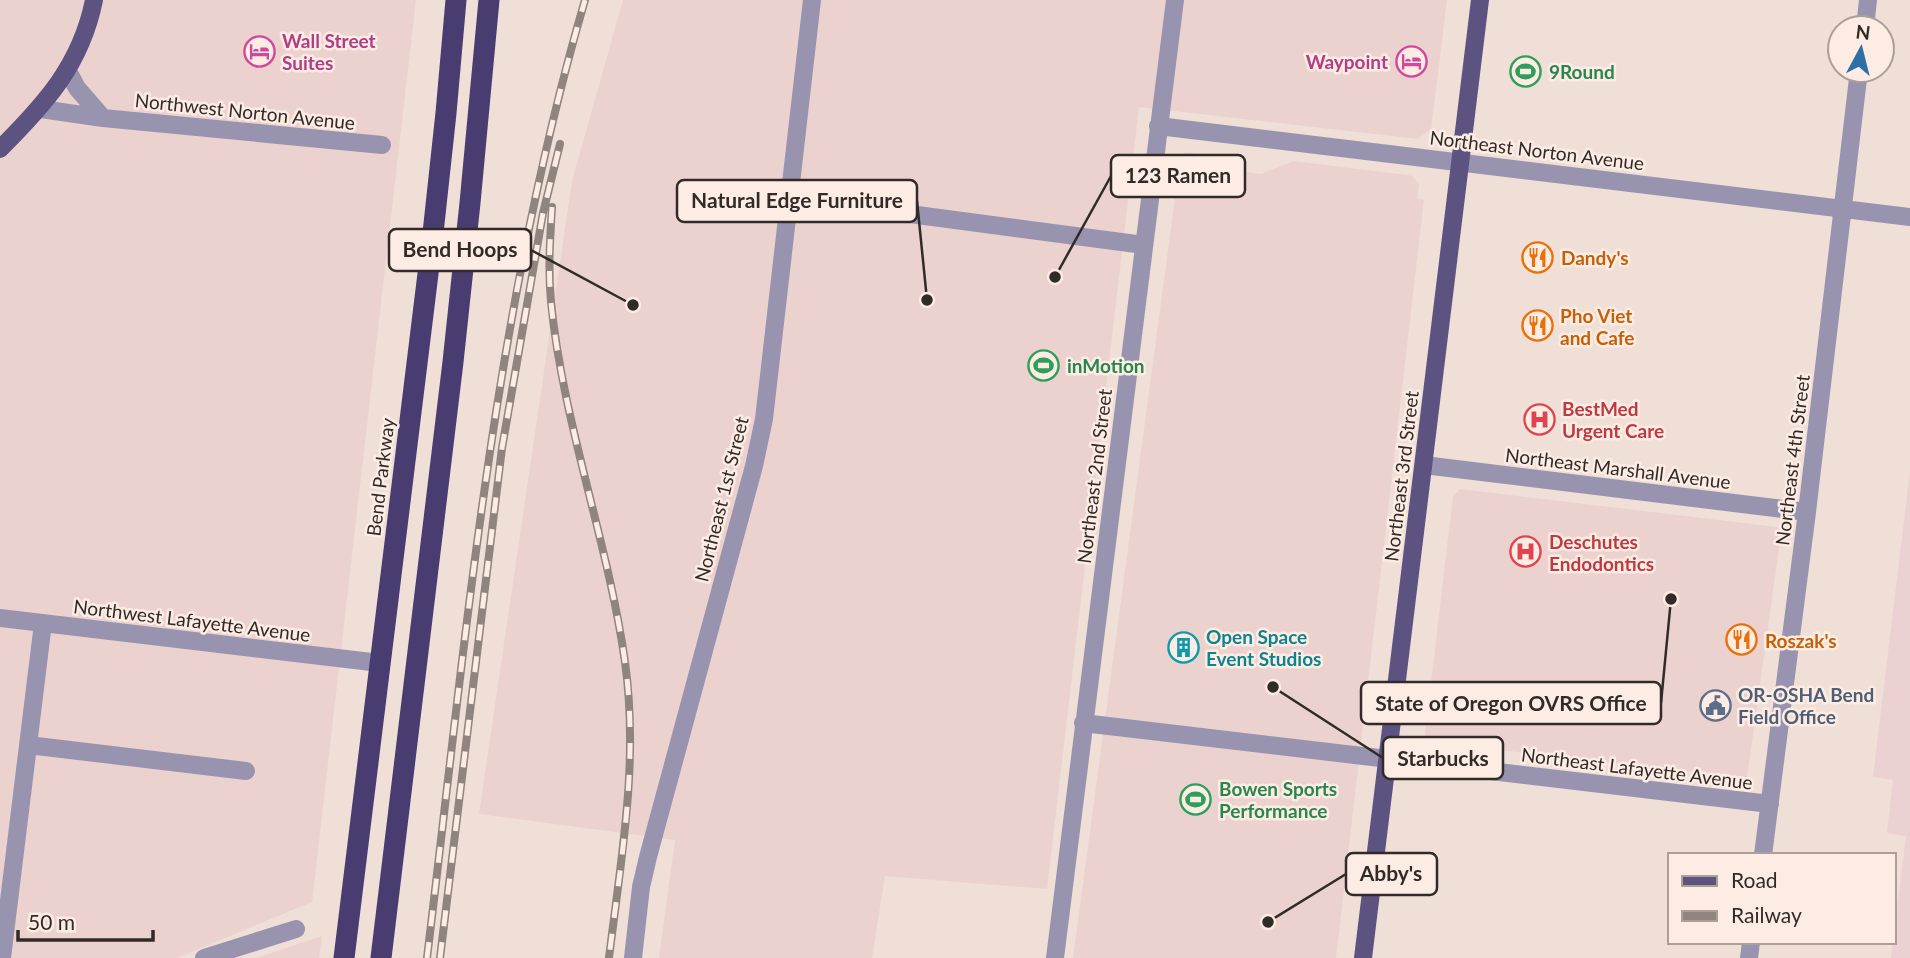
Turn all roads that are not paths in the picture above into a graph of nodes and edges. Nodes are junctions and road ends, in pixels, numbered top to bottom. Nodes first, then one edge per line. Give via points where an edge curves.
1 (94, 0) edge
2 (456, 0) edge
3 (489, 0) edge
4 (812, 0) edge
5 (1175, 0) edge
6 (1480, 0) edge
7 (68, 71) junction
8 (1857, 84) edge
9 (41, 108) junction
10 (103, 118) junction
11 (1158, 126) junction
12 (382, 145) dead end
13 (0, 149) edge
14 (1461, 161) junction
15 (789, 198) junction
16 (1842, 209) junction
17 (1910, 218) edge
18 (1144, 245) junction
19 (1424, 465) junction
20 (1807, 512) junction
21 (0, 618) edge
22 (43, 623) junction
23 (380, 663) junction
24 (1083, 723) junction
25 (28, 745) junction
26 (1387, 759) junction
27 (246, 771) dead end
28 (1770, 804) junction
29 (1763, 853) edge
30 (296, 929) dead end
31 (2, 958) edge
32 (204, 958) edge
33 (344, 958) edge
34 (381, 958) edge
35 (633, 958) edge
36 (1055, 958) edge
37 (1363, 958) edge

1 - 7 main road
2 - 23 highway, Bend Parkway via 436,207
3 - 34 highway via 453,362
4 - 15 street, Northeast 1st Street
5 - 11 street, Northeast 2nd Street
6 - 14 main road, Northeast 3rd Street
7 - 9 main road
7 - 10 street
8 - 16 street, Northeast 4th Street
9 - 10 street, Northwest Norton Avenue
9 - 13 main road
10 - 12 street, Northwest Norton Avenue
11 - 14 street, Northeast Norton Avenue
11 - 18 street, Northeast 2nd Street
14 - 16 street, Northeast Norton Avenue
14 - 19 main road, Northeast 3rd Street
15 - 18 street
15 - 35 street, Northeast 1st Street via 764,419 648,857
16 - 17 street, Northeast Norton Avenue
16 - 20 street, Northeast 4th Street
18 - 24 street, Northeast 2nd Street
19 - 20 street, Northeast Marshall Avenue
19 - 26 main road, Northeast 3rd Street
20 - 28 street, Northeast 4th Street
21 - 22 street, Northwest Lafayette Avenue
22 - 23 street, Northwest Lafayette Avenue
22 - 25 street
23 - 33 highway, Bend Parkway
24 - 26 street, Northeast Lafayette Avenue
24 - 36 street, Northeast 2nd Street
25 - 27 street
25 - 31 street
26 - 28 street, Northeast Lafayette Avenue
26 - 37 main road, Northeast 3rd Street
28 - 29 street, Northeast 4th Street
30 - 32 street

